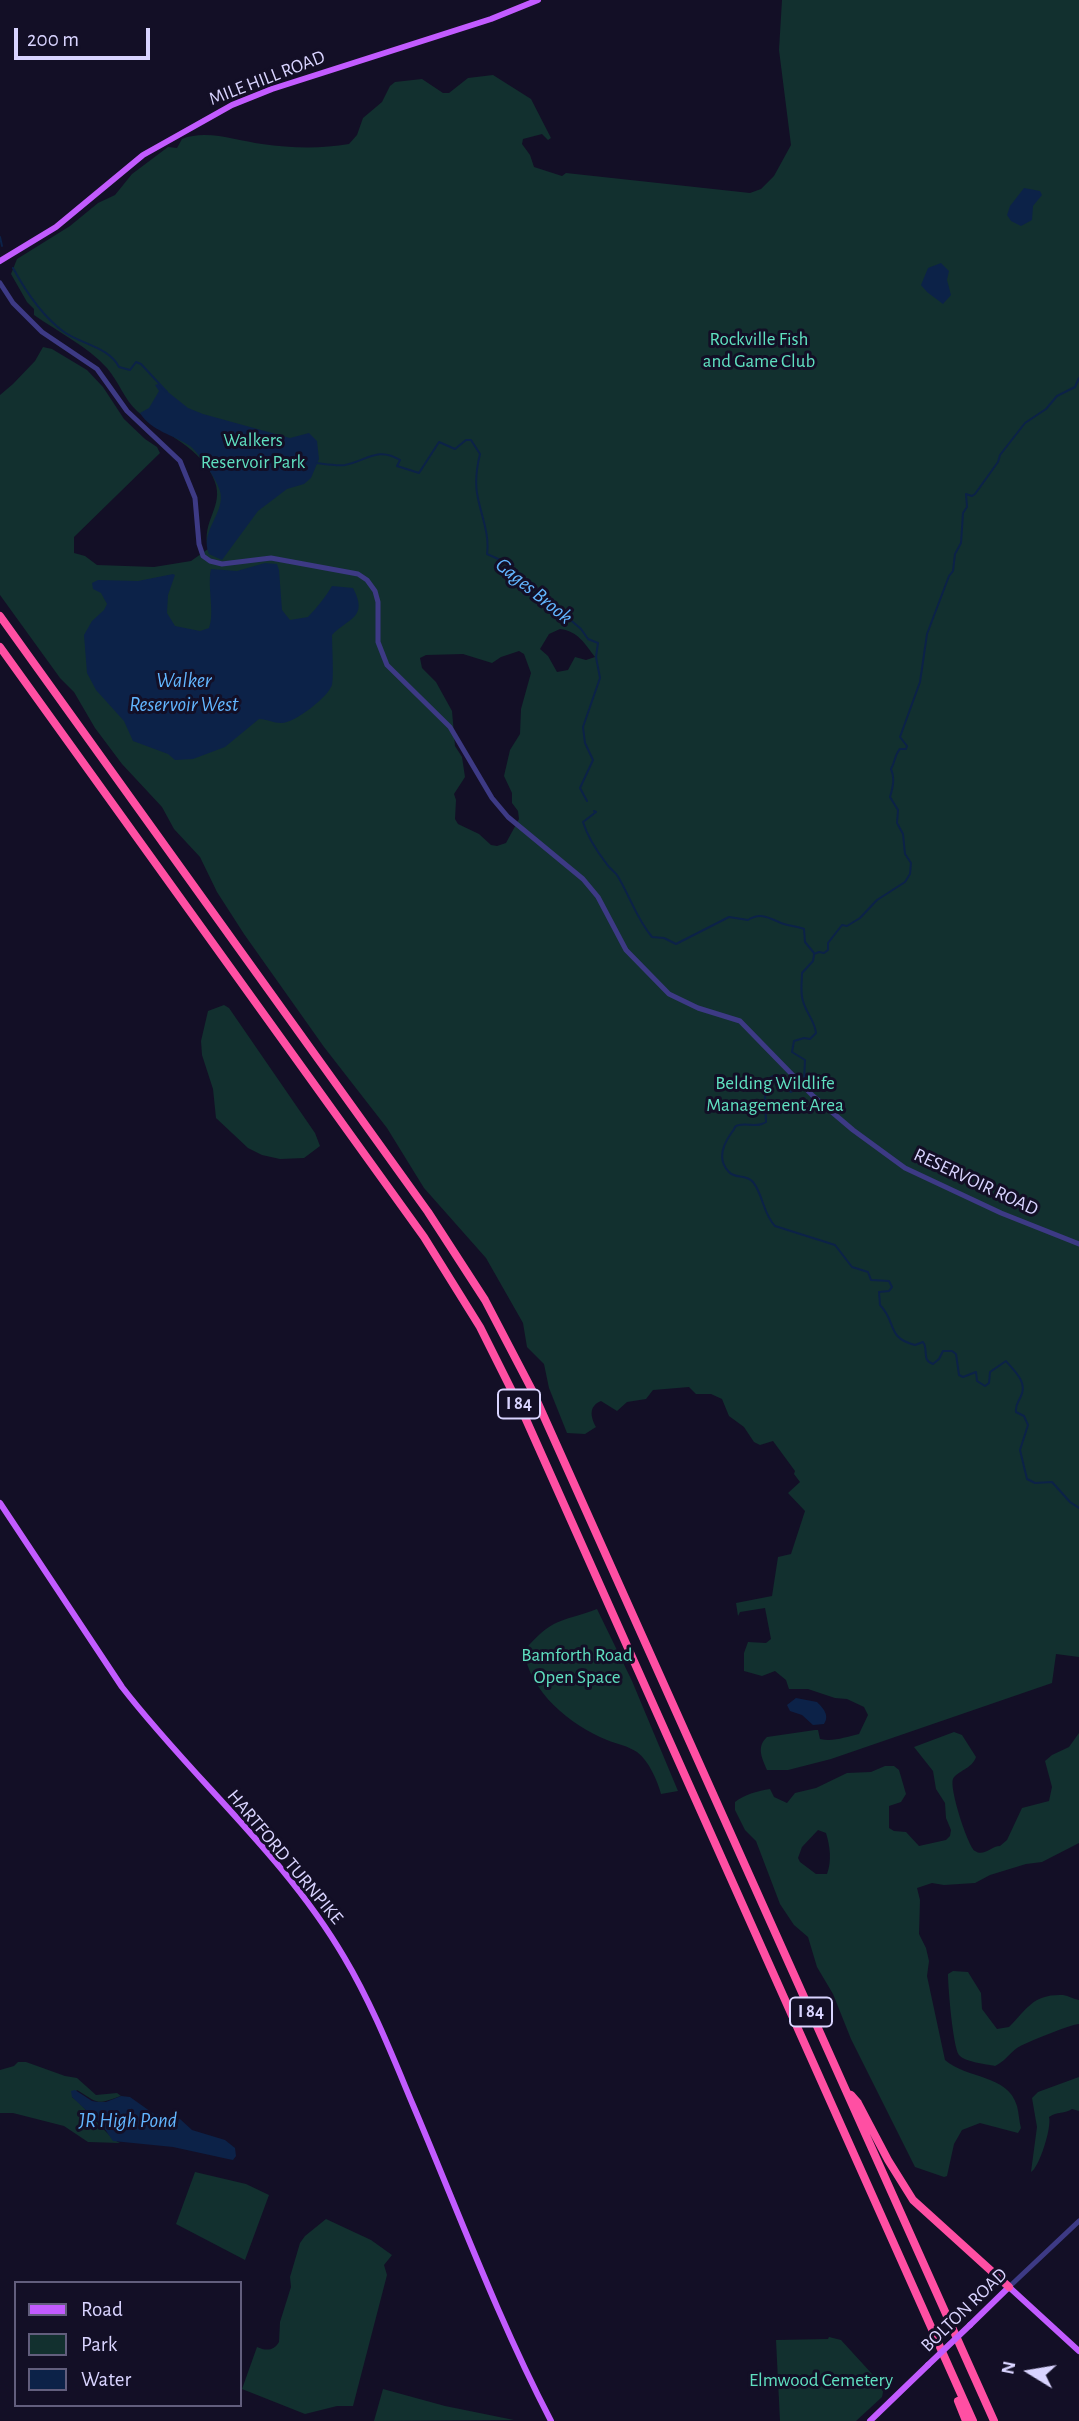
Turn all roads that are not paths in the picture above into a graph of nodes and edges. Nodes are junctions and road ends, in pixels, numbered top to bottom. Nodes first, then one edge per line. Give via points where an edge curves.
1 (538, 0) edge
2 (0, 261) edge
3 (0, 283) edge
4 (0, 616) edge
5 (0, 647) edge
6 (1079, 1244) edge
7 (0, 1503) edge
8 (846, 2091) junction
9 (1079, 2221) edge
10 (1009, 2287) junction
11 (1079, 2351) edge
12 (954, 2378) junction
13 (551, 2421) edge
14 (870, 2421) edge
15 (965, 2421) edge
16 (973, 2421) edge
17 (993, 2421) edge

1 - 2 main road, MILE HILL ROAD via 232,105 143,155 65,221
3 - 6 street, RESERVOIR ROAD via 42,332 97,369 127,411 180,461 195,498 199,544 207,559 229,565 271,558 344,570 367,580 378,602 377,635 387,665 450,727 492,799 508,817 583,879 598,897 626,950 654,981 698,1008 740,1021 813,1096 905,1168
4 - 8 highway, I 84 via 421,1200 480,1290 532,1390
5 - 12 highway, I 84 via 420,1230 484,1335 524,1415
7 - 13 main road, HARTFORD TURNPIKE via 122,1687 275,1863 336,1944 373,2012
8 - 10 highway via 858,2103 913,2200
8 - 17 highway, I 84
9 - 10 street, BOLTON ROAD
10 - 11 main road
10 - 14 main road, BOLTON ROAD, bridge
12 - 15 highway
12 - 16 highway, I 84

